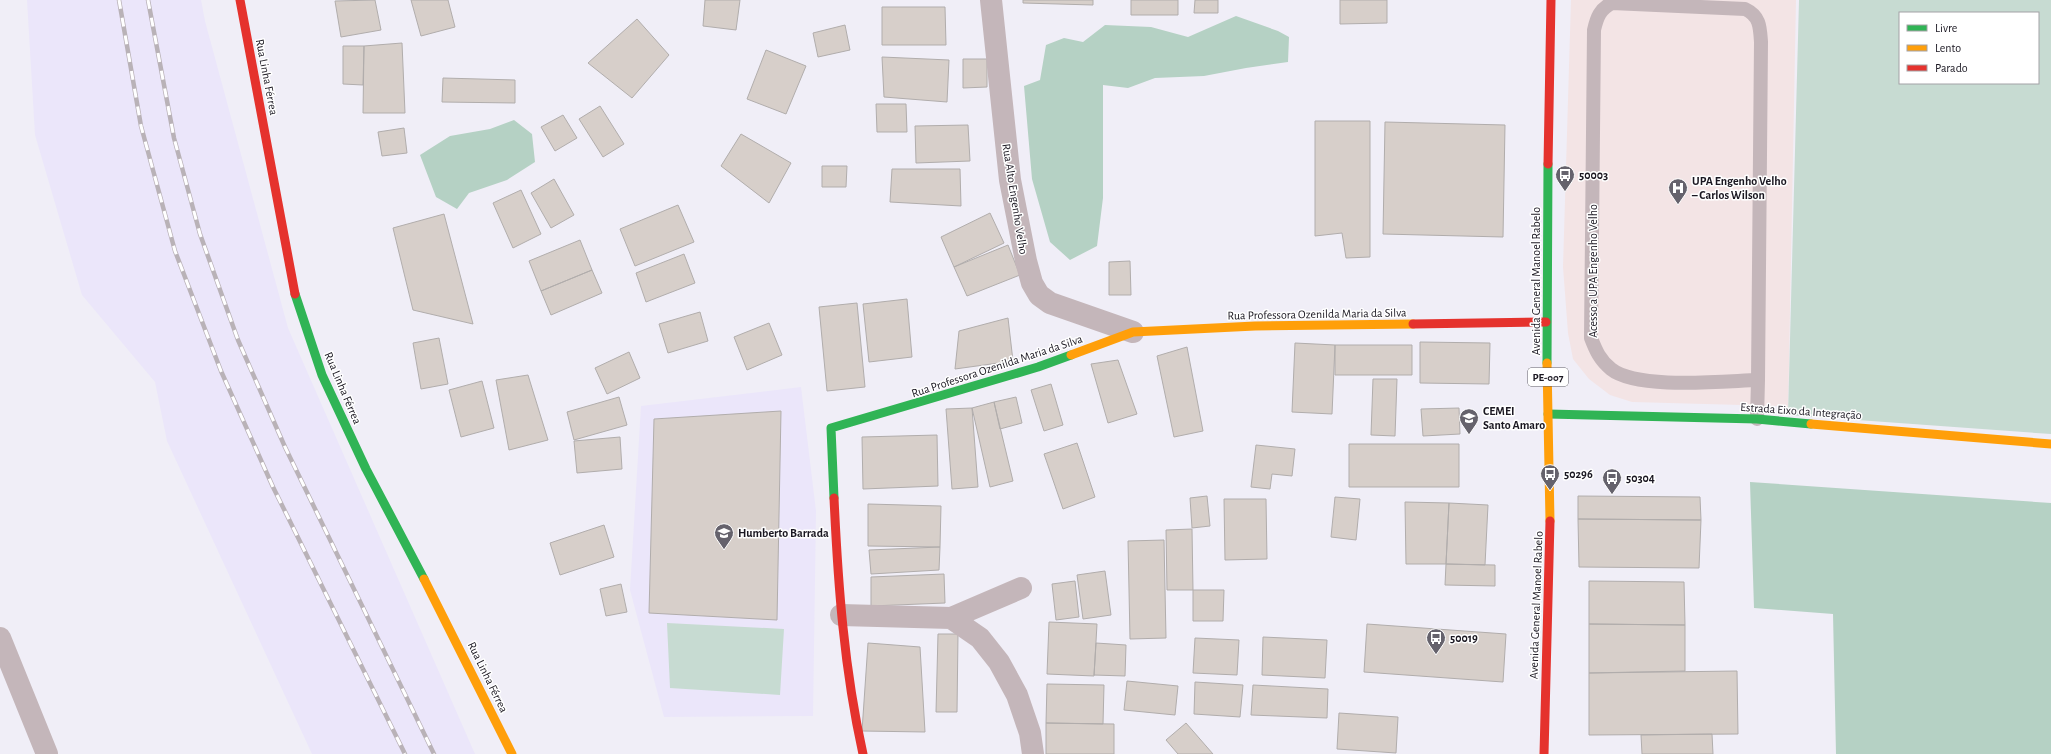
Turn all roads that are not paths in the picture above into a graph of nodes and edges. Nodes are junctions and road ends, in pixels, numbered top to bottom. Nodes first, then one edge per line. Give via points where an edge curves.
1 (240, 0) edge
2 (991, 0) edge
3 (1551, 0) edge
4 (1546, 322) junction
5 (1134, 332) junction
6 (1758, 380) junction
7 (1548, 414) junction
8 (1757, 419) junction
9 (2051, 444) edge
10 (1021, 588) dead end
11 (841, 615) junction
12 (951, 618) junction
13 (0, 638) edge
14 (47, 754) edge
15 (512, 754) edge
16 (863, 754) edge
17 (1033, 754) edge
18 (1544, 754) edge

1 - 15 street, Rua Linha Férrea via 296,299 322,375 366,470 453,634
2 - 5 street, Rua Alto Engenho Velho via 1010,180 1032,283 1039,295 1050,303
3 - 4 street, Avenida General Manoel Rabelo / PE-007
4 - 5 street, Rua Professora Ozenilda Maria da Silva via 1255,326
4 - 7 street, Avenida General Manoel Rabelo / PE-007
5 - 11 street, Rua Professora Ozenilda Maria da Silva via 1038,367 831,428
6 - 6 lane, Acesso a UPA Engenho Velho via 1656,382 1630,378 1611,369 1597,355 1591,338 1594,30 1597,18 1605,7 1612,3 1745,9 1752,12 1760,26
6 - 8 lane
7 - 8 street, Estrada Eixo da Integração
7 - 18 street, Avenida General Manoel Rabelo / PE-007 via 1550,522
8 - 9 street, Estrada Eixo da Integração
10 - 12 street
11 - 12 street
11 - 16 street, Rua Professora Ozenilda Maria da Silva via 854,719
12 - 17 street via 980,638 999,662 1017,695 1030,733
13 - 14 street

